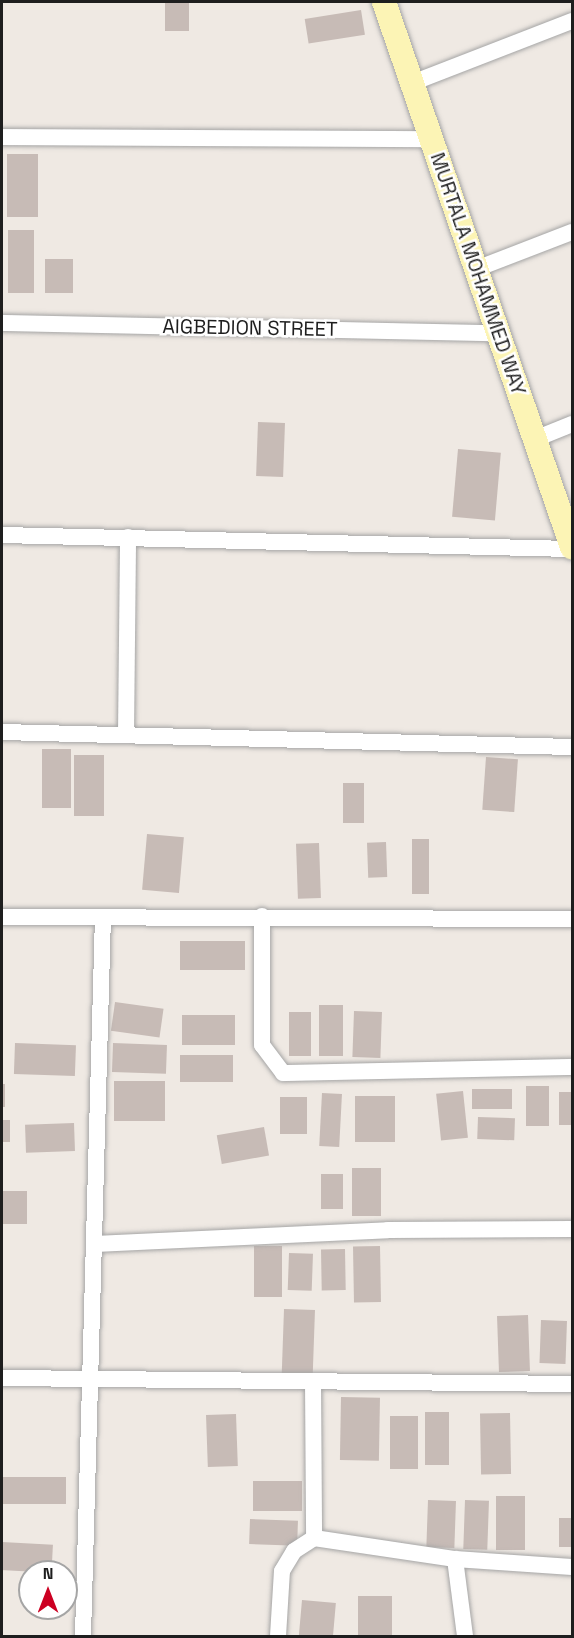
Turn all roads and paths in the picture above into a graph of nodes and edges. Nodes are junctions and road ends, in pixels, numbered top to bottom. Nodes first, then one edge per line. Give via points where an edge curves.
1 (384, 2) edge
2 (573, 21) edge
3 (412, 83) junction
4 (2, 137) edge
5 (431, 139) junction
6 (573, 232) edge
7 (476, 269) junction
8 (2, 323) edge
9 (498, 333) junction
10 (573, 424) edge
11 (535, 439) junction
12 (2, 535) edge
13 (128, 537) junction
14 (573, 548) edge
15 (2, 732) edge
16 (126, 735) junction
17 (573, 747) edge
18 (262, 916) junction
19 (2, 917) edge
20 (103, 917) junction
21 (573, 919) edge
22 (573, 1067) edge
23 (573, 1229) edge
24 (95, 1244) junction
25 (2, 1378) edge
26 (90, 1380) junction
27 (313, 1381) junction
28 (573, 1384) edge
29 (314, 1538) junction
30 (455, 1559) junction
31 (573, 1567) edge
32 (83, 1636) edge
33 (278, 1636) edge
34 (465, 1636) edge

1 - 3 street, MURTALA MOHAMMED WAY
2 - 3 street
3 - 5 street, MURTALA MOHAMMED WAY
4 - 5 street
5 - 7 street, MURTALA MOHAMMED WAY
6 - 7 street
7 - 9 street, MURTALA MOHAMMED WAY
8 - 9 street, AIGBEDION STREET
9 - 11 street, MURTALA MOHAMMED WAY
10 - 11 street
11 - 14 street, MURTALA MOHAMMED WAY
12 - 13 street
13 - 14 street
13 - 16 street
15 - 16 street
16 - 17 street
18 - 20 street
18 - 21 street
18 - 22 street via 262,1046 283,1073
19 - 20 street
20 - 24 street
23 - 24 street via 388,1230
24 - 26 street
25 - 26 street
26 - 27 street
26 - 32 street
27 - 28 street
27 - 29 street
29 - 30 street
29 - 33 street via 294,1551 282,1570
30 - 31 street
30 - 34 street

